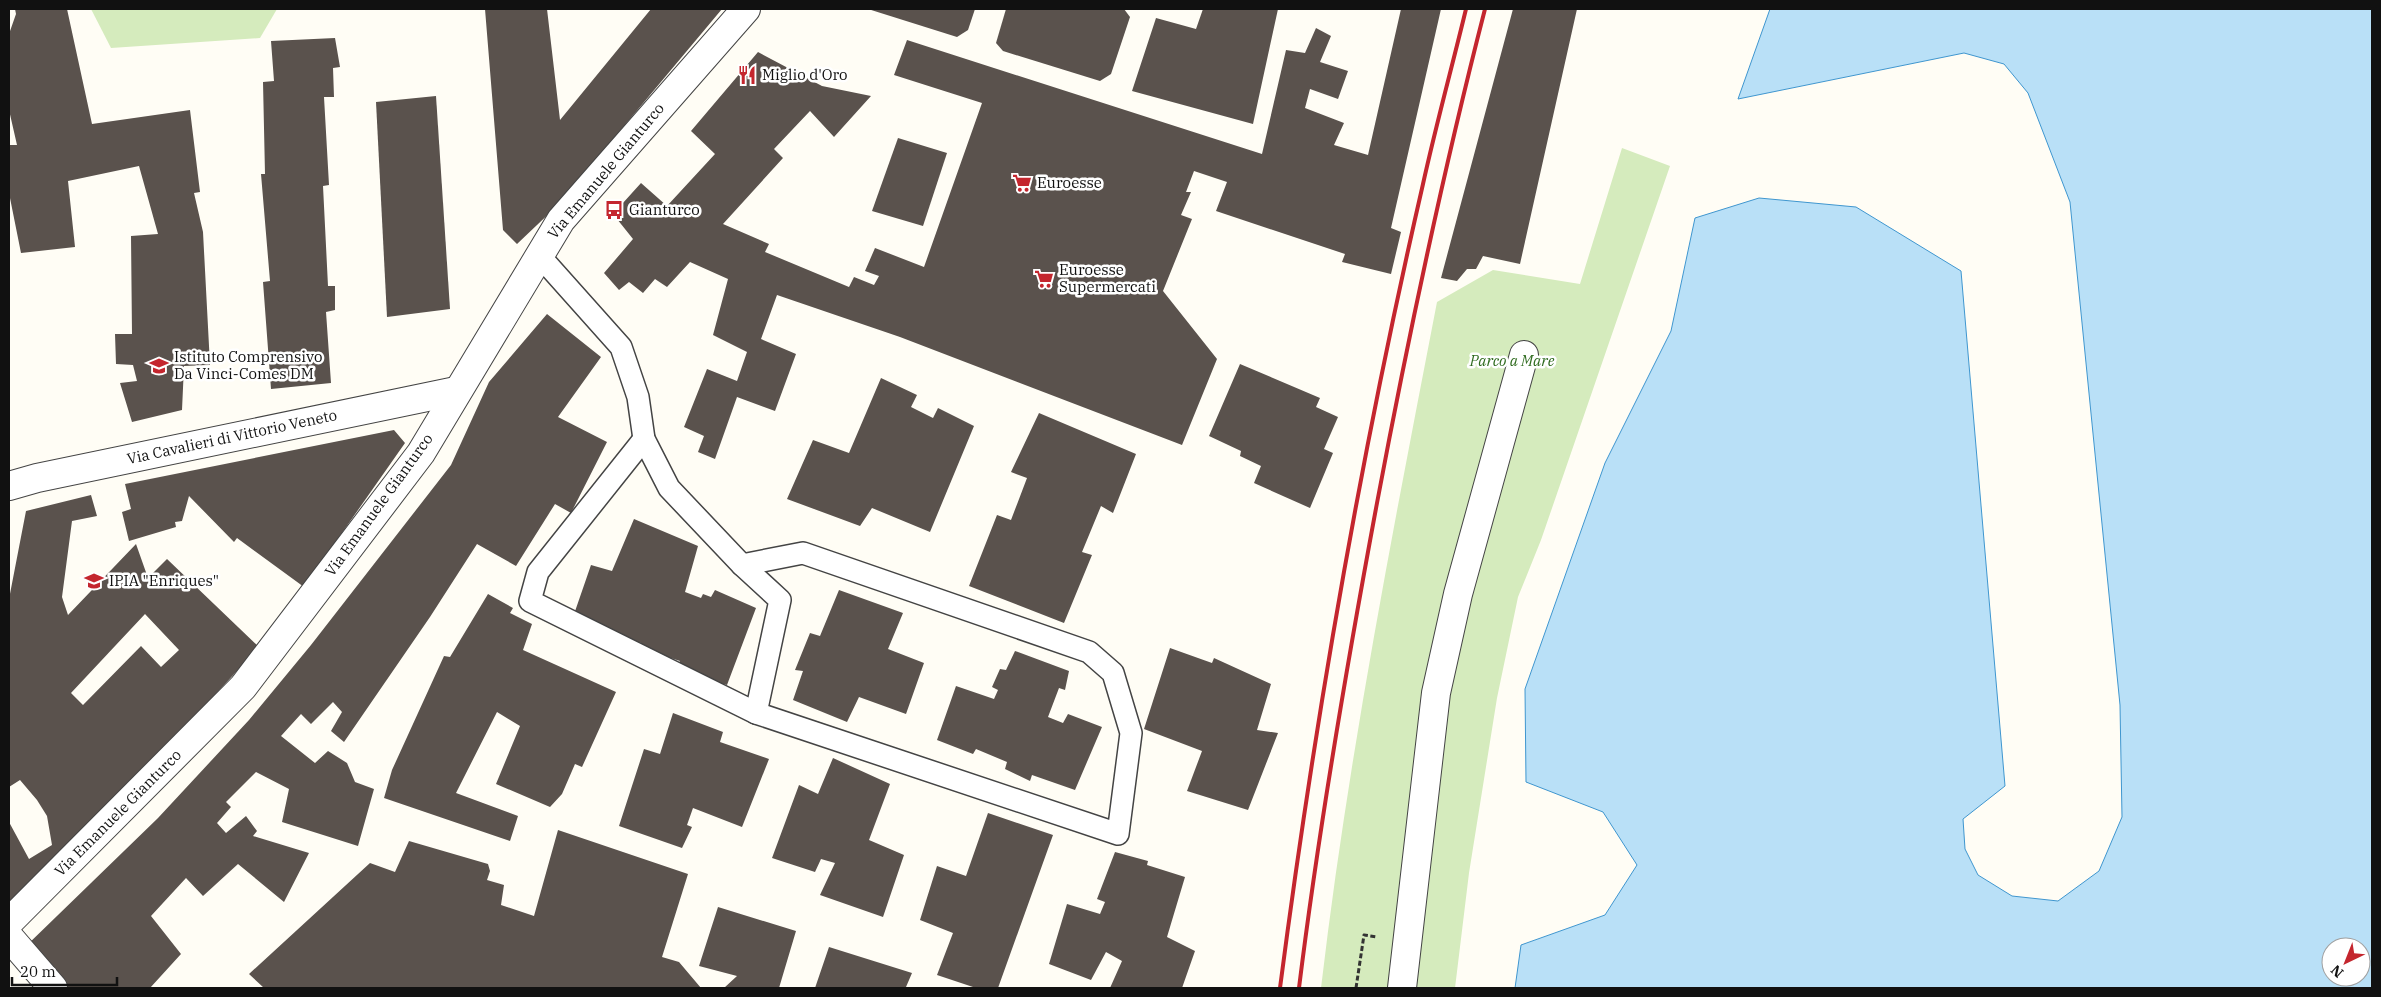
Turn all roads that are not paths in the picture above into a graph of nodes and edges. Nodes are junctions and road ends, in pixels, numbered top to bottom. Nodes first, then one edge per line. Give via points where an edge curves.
1 (746, 9) edge
2 (538, 254) junction
3 (1524, 355) dead end
4 (456, 391) junction
5 (644, 439) junction
6 (9, 486) edge
7 (742, 565) junction
8 (756, 713) junction
9 (9, 922) edge
10 (9, 937) edge
11 (53, 988) edge
12 (1402, 988) edge

1 - 2 street, Via Emanuele Gianturco via 561,220
2 - 4 street, Via Emanuele Gianturco
2 - 5 lane via 621,347 638,397
3 - 12 street via 1458,594 1436,693
4 - 6 street, Via Cavalieri di Vittorio Veneto
4 - 9 street, Via Emanuele Gianturco via 421,453 243,686
5 - 7 lane via 669,488
5 - 8 lane via 538,572 530,600
7 - 8 lane via 780,600
7 - 8 lane via 803,553 1089,652 1113,673 1131,733 1118,834
10 - 11 street

